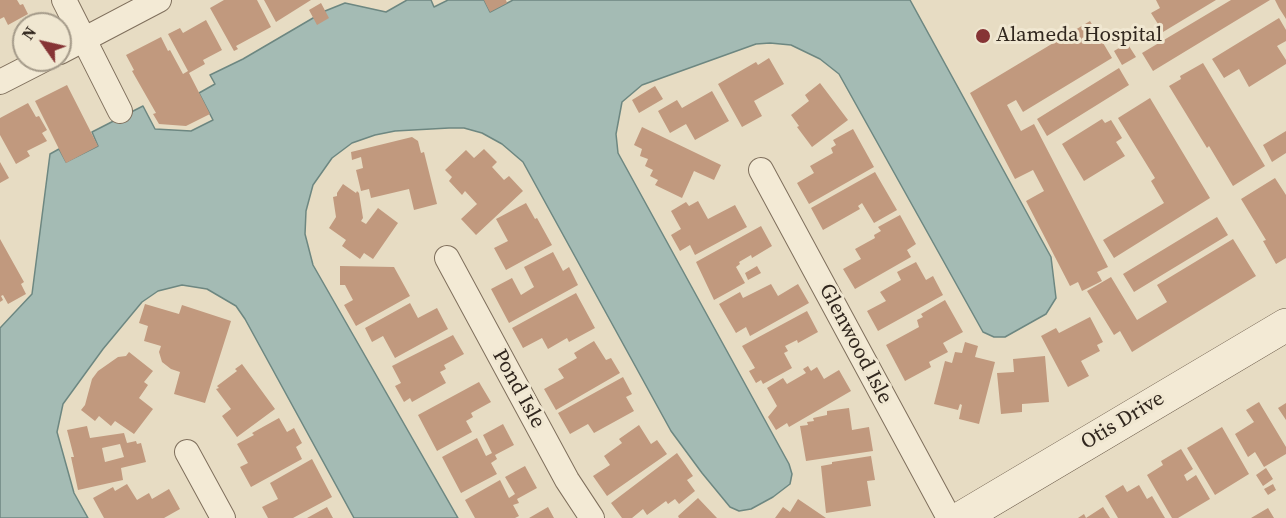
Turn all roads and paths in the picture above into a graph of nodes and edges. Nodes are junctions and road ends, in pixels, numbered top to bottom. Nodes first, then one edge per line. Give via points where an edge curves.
1 (64, 0) edge
2 (159, 0) edge
3 (84, 40) junction
4 (72, 46) edge
5 (20, 72) edge
6 (0, 82) edge
7 (120, 111) dead end
8 (761, 170) dead end
9 (447, 258) dead end
10 (1286, 325) edge
11 (187, 452) dead end
12 (223, 518) edge
13 (592, 518) edge
14 (949, 518) edge
15 (961, 518) edge

1 - 3 street
2 - 3 street
3 - 4 street
3 - 7 street
5 - 6 street
8 - 14 street, Glenwood Isle
9 - 13 street, Pond Isle via 567,480
10 - 15 main road, Otis Drive
11 - 12 street

